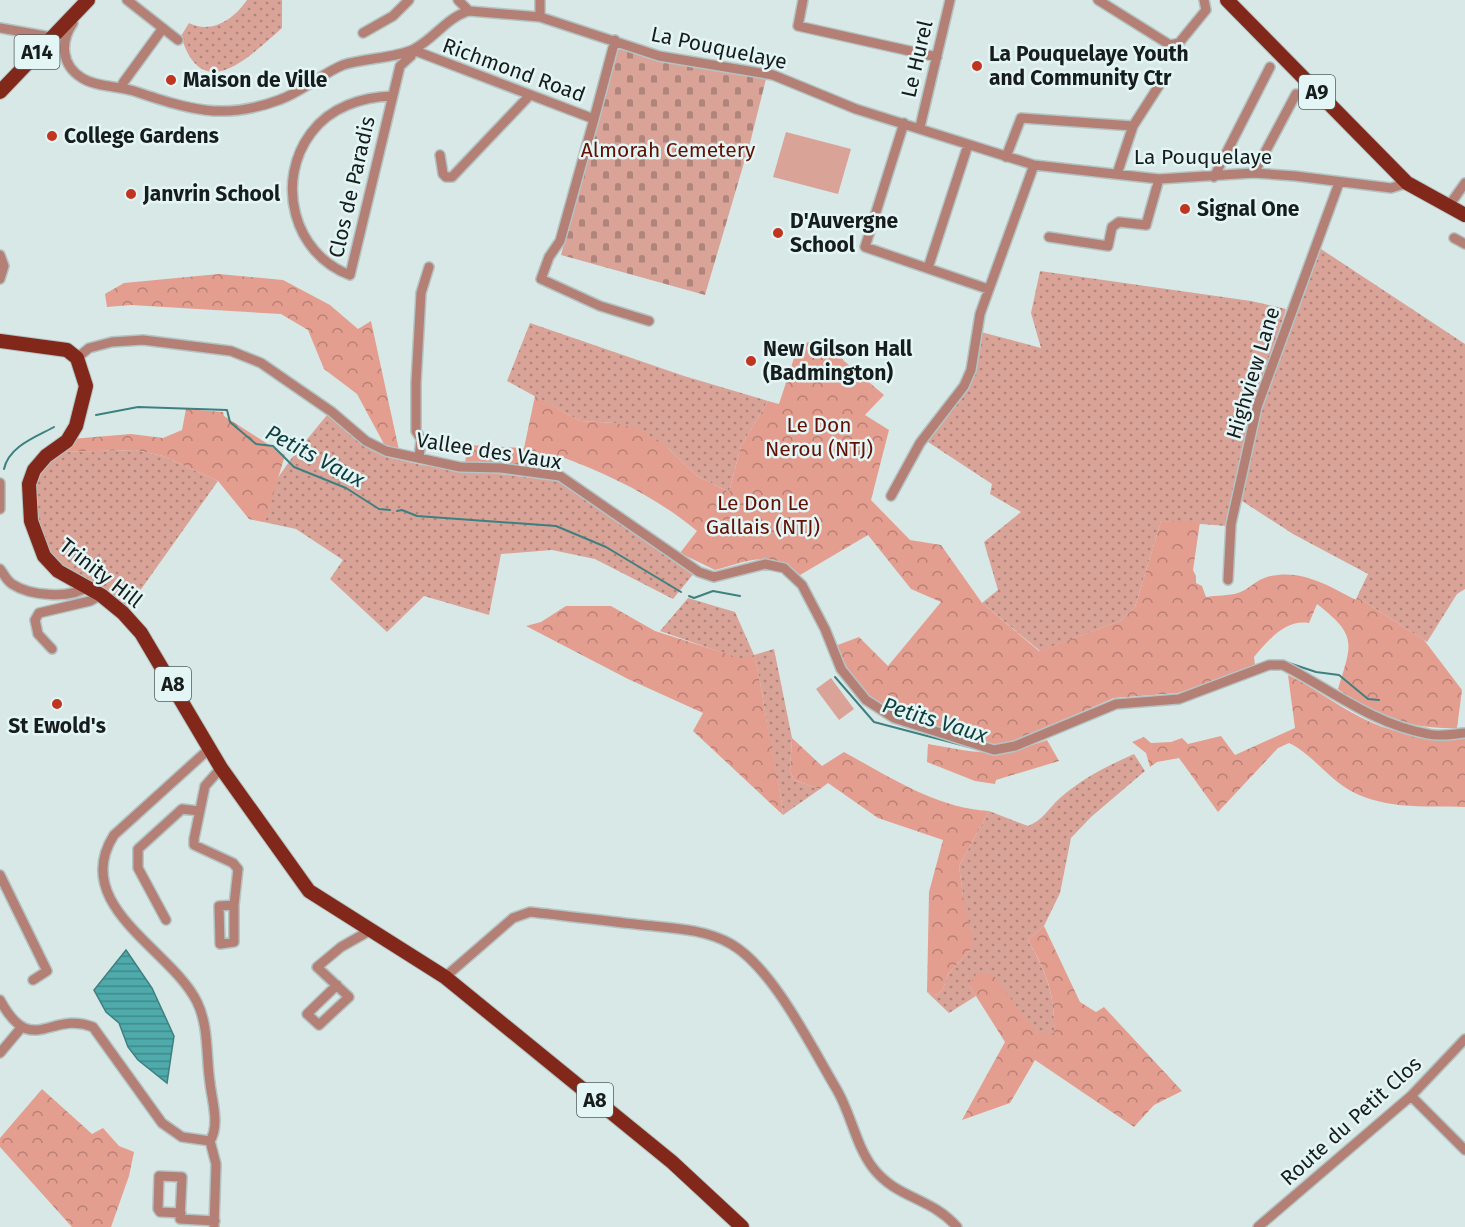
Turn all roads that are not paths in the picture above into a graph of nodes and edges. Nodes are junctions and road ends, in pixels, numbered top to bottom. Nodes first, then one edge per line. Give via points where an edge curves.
1 (88, 0) edge
2 (127, 0) edge
3 (410, 0) edge
4 (458, 0) edge
5 (540, 0) edge
6 (804, 0) edge
7 (950, 0) edge
8 (1098, 0) edge
9 (1204, 0) edge
10 (1227, 0) edge
11 (470, 11) junction
12 (76, 12) junction
13 (540, 17) junction
14 (0, 28) edge
15 (163, 28) junction
16 (363, 33) dead end
17 (51, 37) junction
18 (178, 40) dead end
19 (615, 40) junction
20 (413, 50) junction
21 (937, 57) junction
22 (1270, 67) dead end
23 (123, 83) dead end
24 (1161, 84) dead end
25 (0, 92) edge
26 (1296, 94) dead end
27 (530, 95) junction
28 (392, 96) junction
29 (594, 119) junction
30 (904, 123) junction
31 (1133, 126) junction
32 (920, 127) junction
33 (968, 145) junction
34 (440, 155) dead end
35 (1006, 157) junction
36 (1034, 165) junction
37 (1254, 173) junction
38 (1117, 174) junction
39 (1214, 177) junction
40 (1159, 179) junction
41 (1339, 183) junction
42 (1407, 183) junction
43 (1465, 183) edge
44 (1448, 207) junction
45 (1465, 216) edge
46 (1049, 237) dead end
47 (1454, 238) dead end
48 (1465, 244) edge
49 (0, 255) edge
50 (429, 267) dead end
51 (928, 268) junction
52 (0, 279) edge
53 (988, 289) junction
54 (649, 321) dead end
55 (0, 341) edge
56 (77, 358) junction
57 (419, 458) junction
58 (0, 483) edge
59 (891, 496) dead end
60 (0, 509) edge
61 (0, 569) edge
62 (1228, 580) dead end
63 (87, 587) junction
64 (101, 595) junction
65 (52, 649) dead end
66 (1465, 733) edge
67 (209, 749) junction
68 (221, 768) junction
69 (199, 811) junction
70 (0, 875) edge
71 (234, 905) dead end
72 (166, 920) dead end
73 (371, 930) junction
74 (445, 977) junction
75 (33, 980) dead end
76 (337, 985) junction
77 (0, 1000) edge
78 (21, 1028) junction
79 (1465, 1039) edge
80 (0, 1053) edge
81 (1411, 1096) junction
82 (210, 1141) junction
83 (1465, 1150) edge
84 (180, 1220) edge
85 (214, 1224) edge
86 (742, 1227) edge
87 (957, 1227) edge
88 (1258, 1227) edge

1 - 12 main road, A14
2 - 15 street
3 - 16 street via 393,16
4 - 11 street
5 - 13 street
6 - 21 street via 798,26
7 - 21 street, Le Hurel
8 - 9 street via 1170,45 1179,43 1206,10
10 - 42 main road, A9
11 - 13 street, La Pouquelaye
11 - 20 street via 459,14
12 - 17 main road, A14
12 - 20 street via 63,41 74,73 87,81 120,86 216,113 279,100 342,66
13 - 19 street, La Pouquelaye
14 - 17 street
15 - 18 street
15 - 23 street
17 - 25 main road, A14
19 - 29 street, Richmond Road
19 - 30 street, La Pouquelaye via 659,56 772,75 856,109
20 - 27 street, Richmond Road
20 - 28 street, Clos de Paradis via 400,66
21 - 32 street, Le Hurel
22 - 39 street
24 - 31 street
26 - 37 street
27 - 29 street, Richmond Road
27 - 34 street via 452,177 442,174
28 - 28 street, Clos de Paradis via 351,103 325,118 302,148 291,184 302,235 316,254 350,275
29 - 54 street via 560,241 541,279 600,306
30 - 32 street, La Pouquelaye
30 - 51 street via 865,247
31 - 35 street via 1021,118
31 - 38 street
32 - 33 street, La Pouquelaye
33 - 35 street, La Pouquelaye
33 - 51 street
35 - 36 street, La Pouquelaye
36 - 38 street, La Pouquelaye
36 - 53 street
37 - 39 street, La Pouquelaye
37 - 41 street, La Pouquelaye
38 - 40 street, La Pouquelaye
39 - 40 street, La Pouquelaye
40 - 46 street via 1146,225 1119,222 1112,227 1108,246
41 - 42 street, La Pouquelaye via 1391,189
41 - 62 street, Highview Lane via 1257,407 1232,524
42 - 44 main road, A9
43 - 44 street
44 - 45 main road, A9
47 - 48 street
49 - 52 street via 4,266
50 - 57 street via 421,293 416,382
51 - 53 street
53 - 59 street via 964,386 920,443
55 - 56 main road via 68,350
56 - 57 street, Vallee des Vaux via 89,348 143,340 231,351 261,363 332,412 366,441 386,451
56 - 63 main road, Trinity Hill / A8 via 86,386 76,426 67,441 34,470 28,498 36,540 44,556 58,571
57 - 66 street, Vallee des Vaux via 460,467 560,476 699,572 714,577 765,564 784,568 802,585 841,669 866,700 894,718 994,750 1015,746 1116,704 1179,699 1269,666 1283,665 1359,711 1383,721 1430,735
58 - 60 street
61 - 63 street via 8,582 30,591 79,593
63 - 64 main road, Trinity Hill / A8
64 - 65 street via 39,613 35,620 38,634
64 - 67 main road, Trinity Hill / A8 via 141,633
67 - 68 main road, Trinity Hill / A8
67 - 82 street via 114,835 104,859 109,893 120,916 180,974 204,1018 214,1110 215,1133
68 - 69 street via 206,786
68 - 73 main road, Trinity Hill / A8 via 309,891
69 - 71 street via 194,845 238,869
69 - 72 street via 182,809 138,849 138,868
70 - 75 street via 47,971
73 - 74 main road, Trinity Hill / A8
73 - 76 street via 317,967
74 - 86 main road, A8 via 672,1162
74 - 87 street via 513,918 530,912 699,931 731,944 760,969 794,1018 840,1095 871,1166 903,1194 945,1213
76 - 76 street via 349,997 319,1025 307,1014
77 - 78 street
78 - 80 street
78 - 82 street via 46,1029 72,1022 93,1027 162,1123 182,1137
79 - 81 street, Route du Petit Clos
81 - 83 street
81 - 88 street, Route du Petit Clos
82 - 85 street via 216,1164
84 - 84 street via 158,1209 159,1176 182,1177
84 - 85 street

